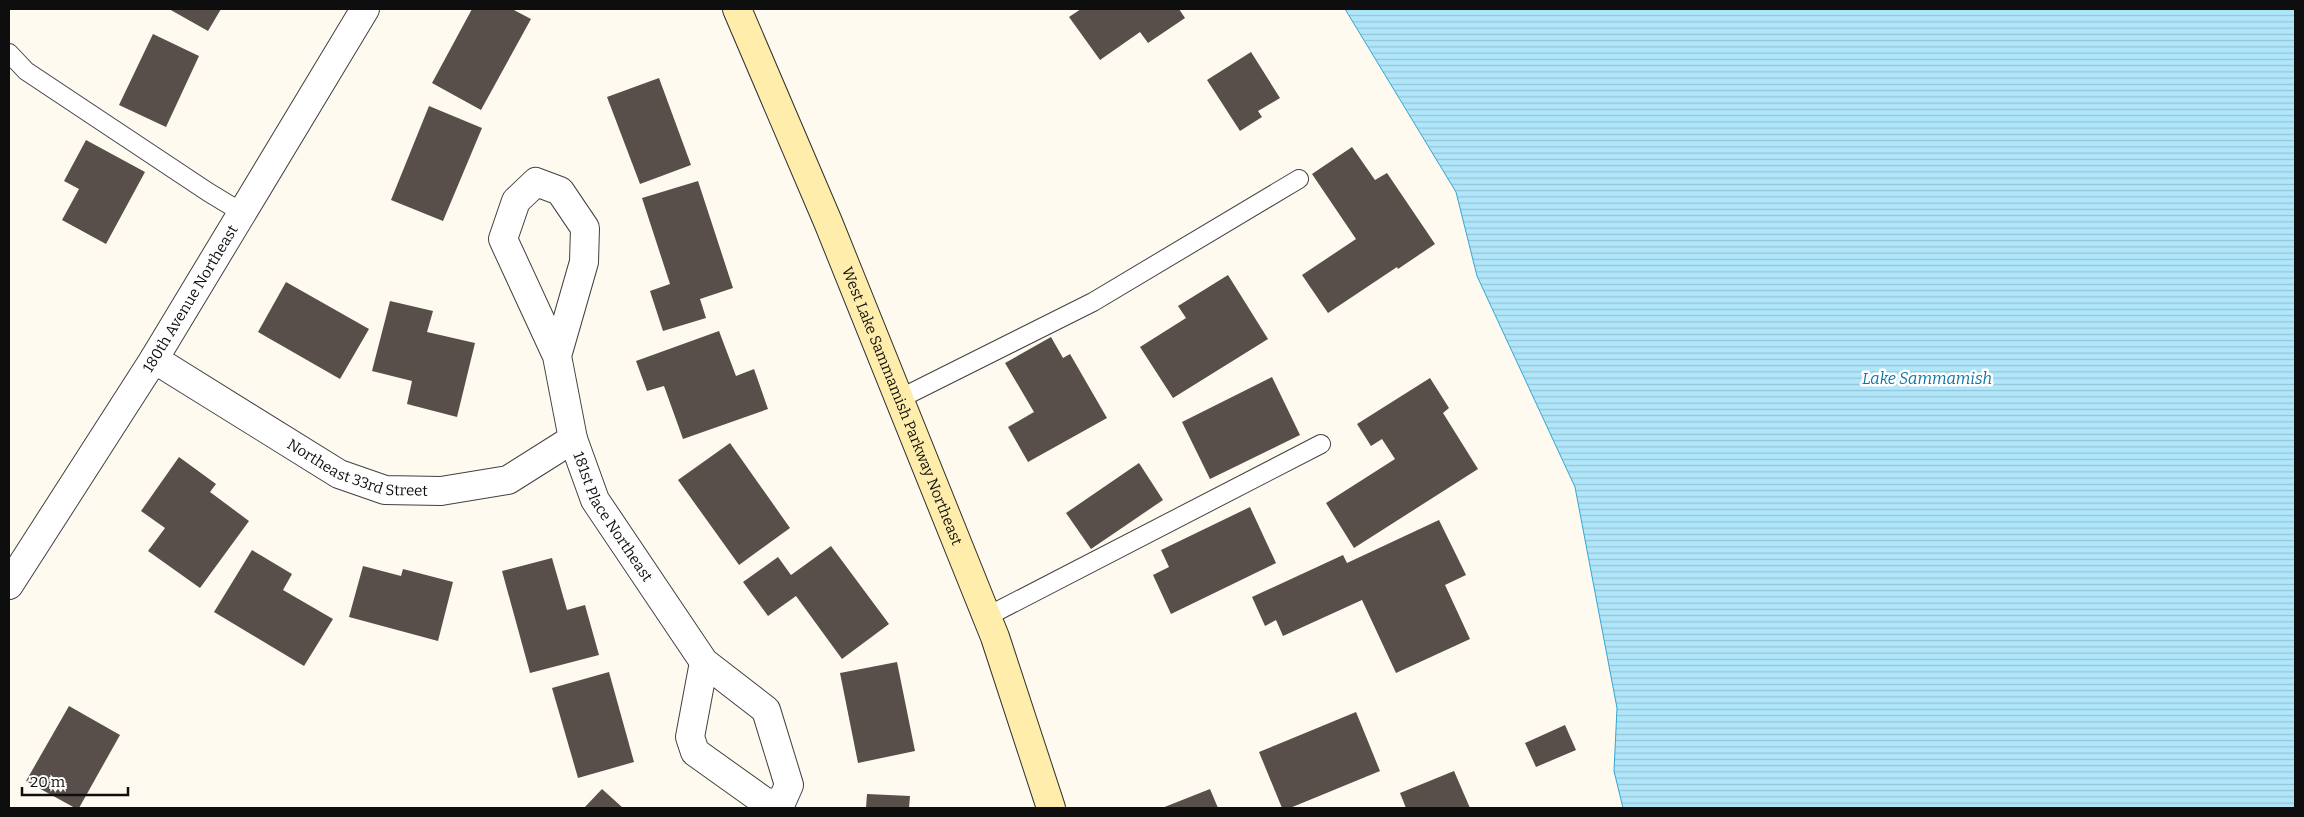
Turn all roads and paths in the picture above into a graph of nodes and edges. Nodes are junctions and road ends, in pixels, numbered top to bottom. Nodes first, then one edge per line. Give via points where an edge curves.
1 (365, 9) edge
2 (737, 9) edge
3 (9, 53) edge
4 (1299, 179) dead end
5 (241, 212) junction
6 (556, 356) junction
7 (154, 359) junction
8 (899, 399) junction
9 (573, 439) junction
10 (1320, 444) dead end
11 (9, 585) edge
12 (986, 616) junction
13 (704, 662) junction
14 (1051, 808) edge

1 - 5 street, 180th Avenue Northeast
2 - 8 main road, West Lake Sammamish Parkway Northeast
3 - 5 lane via 26,71
4 - 8 lane via 1093,302
5 - 7 street, 180th Avenue Northeast
6 - 6 street, 181st Place Northeast via 503,240 516,201 536,182 560,191 585,228 584,262
6 - 9 street, 181st Place Northeast
7 - 9 street, Northeast 33rd Street via 339,474 385,490 441,491 508,480
7 - 11 street, 180th Avenue Northeast
8 - 12 main road, West Lake Sammamish Parkway Northeast
9 - 13 street, 181st Place Northeast via 595,500
10 - 12 lane
12 - 14 main road, West Lake Sammamish Parkway Northeast
13 - 13 street, 181st Place Northeast via 766,710 789,785 780,803 765,802 695,752 690,737

